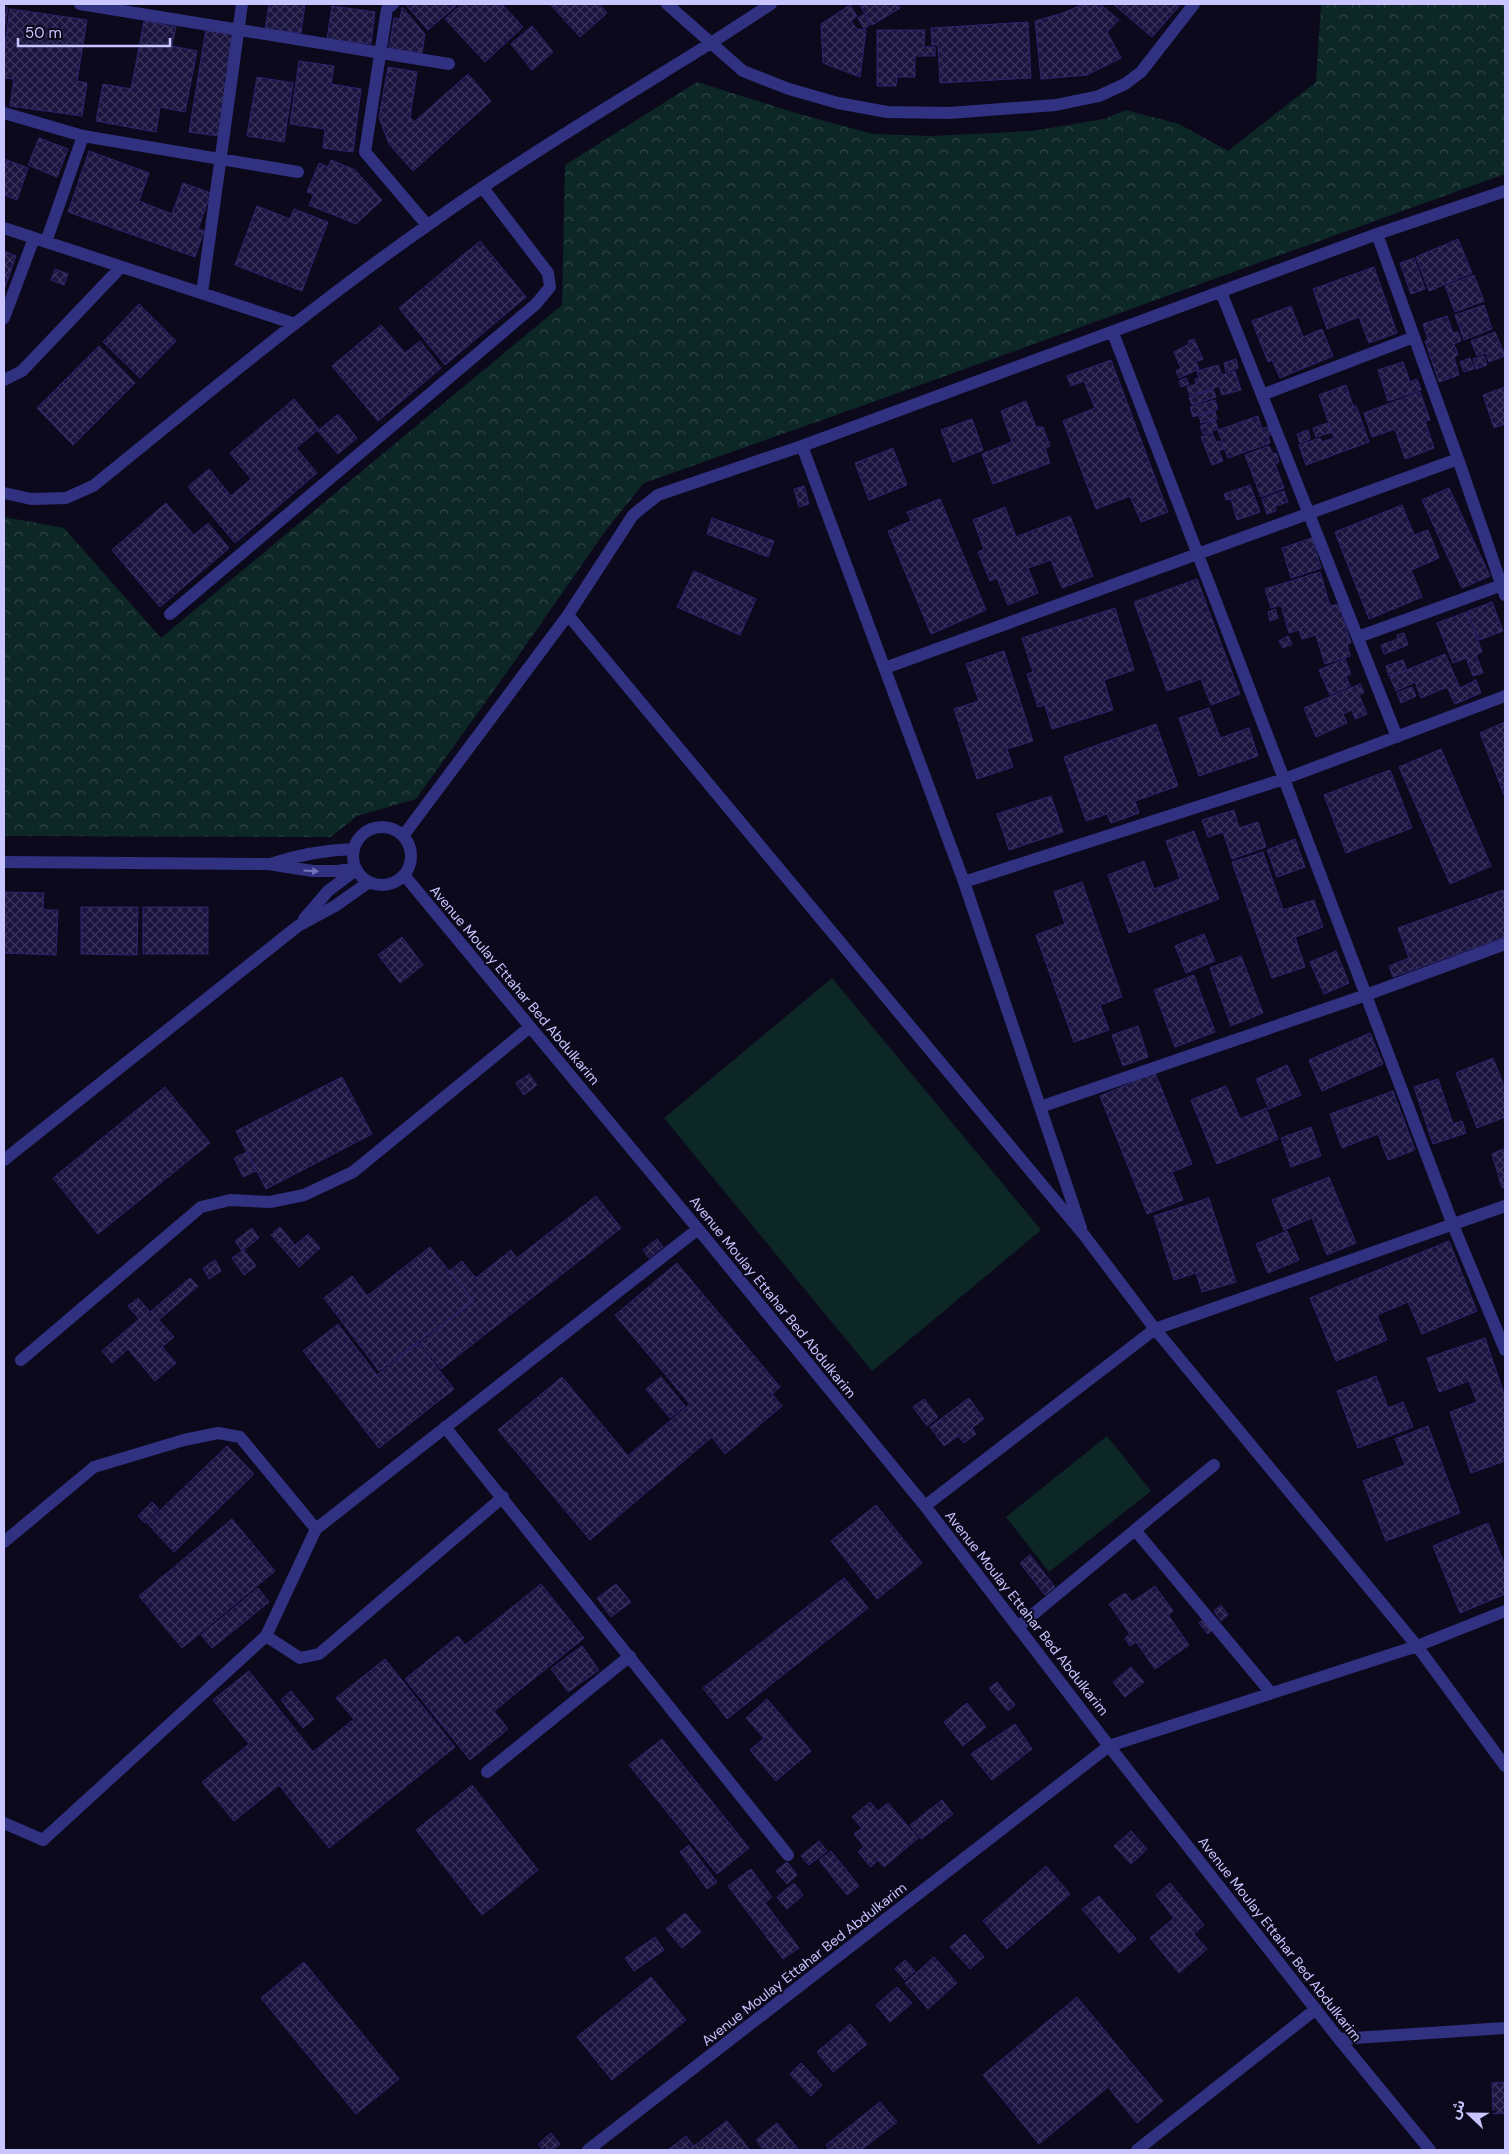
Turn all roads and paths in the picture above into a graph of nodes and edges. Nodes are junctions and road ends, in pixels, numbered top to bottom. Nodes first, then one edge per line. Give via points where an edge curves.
1 (80, 4) edge
2 (242, 4) edge
3 (393, 4) edge
4 (666, 4) edge
5 (771, 4) edge
6 (1194, 4) edge
7 (239, 30) junction
8 (711, 43) junction
9 (380, 53) junction
10 (449, 64) dead end
11 (4, 113) edge
12 (83, 136) junction
13 (220, 159) junction
14 (298, 172) dead end
15 (483, 188) junction
16 (1505, 191) edge
17 (427, 225) junction
18 (4, 228) edge
19 (1377, 234) junction
20 (40, 240) junction
21 (121, 267) junction
22 (1222, 292) junction
23 (202, 293) junction
24 (4, 318) edge
25 (295, 324) junction
26 (1113, 333) junction
27 (1414, 337) junction
28 (4, 380) edge
29 (1262, 395) junction
30 (802, 446) junction
31 (1458, 459) junction
32 (4, 493) edge
33 (1310, 512) junction
34 (1198, 555) junction
35 (1504, 590) edge
36 (170, 614) dead end
37 (568, 615) junction
38 (1358, 637) junction
39 (885, 668) junction
40 (1505, 696) edge
41 (1397, 737) junction
42 (1284, 779) junction
43 (403, 836) junction
44 (353, 849) junction
45 (4, 862) edge
46 (268, 864) junction
47 (356, 869) junction
48 (404, 875) junction
49 (369, 882) junction
50 (964, 882) junction
51 (298, 926) junction
52 (1505, 944) edge
53 (1366, 995) junction
54 (530, 1027) junction
55 (1040, 1108) junction
56 (4, 1160) edge
57 (1505, 1206) edge
58 (1454, 1225) junction
59 (698, 1228) junction
60 (1084, 1235) junction
61 (1155, 1329) junction
62 (1505, 1350) edge
63 (21, 1360) dead end
64 (445, 1426) junction
65 (1214, 1465) dead end
66 (503, 1497) junction
67 (925, 1506) junction
68 (316, 1529) junction
69 (1135, 1530) junction
70 (4, 1542) edge
71 (1505, 1612) edge
72 (1018, 1627) junction
73 (266, 1636) junction
74 (1417, 1646) junction
75 (630, 1656) junction
76 (1271, 1693) junction
77 (1109, 1746) junction
78 (1505, 1766) edge
79 (487, 1772) dead end
80 (4, 1823) edge
81 (788, 1855) dead end
82 (1316, 2009) junction
83 (1505, 2028) edge
84 (1340, 2039) junction
85 (588, 2150) edge
86 (1137, 2150) edge
87 (1430, 2150) edge

1 - 7 street
2 - 7 street
3 - 9 street via 388,9
4 - 8 street
5 - 8 street
6 - 8 street via 1141,72 1125,84 1099,96 1056,105 948,113 887,112 788,89 743,71
7 - 9 street
7 - 13 street
8 - 15 street
9 - 10 street
9 - 17 street via 365,152
11 - 12 street
12 - 13 street
12 - 20 street
13 - 14 street
13 - 23 street
15 - 17 street
15 - 36 street via 548,273 550,287 536,304
16 - 19 street
17 - 25 street
18 - 20 street
19 - 22 street
19 - 27 street
20 - 21 street
20 - 24 street
21 - 23 street
21 - 28 street via 22,371
22 - 26 street
22 - 29 street
23 - 25 street
25 - 32 street via 93,486 66,498 31,499
26 - 30 street
26 - 34 street
27 - 29 street
27 - 31 street
29 - 33 street
30 - 37 street via 658,495 633,515
30 - 39 street
31 - 33 street
31 - 35 street
33 - 34 street
33 - 38 street
34 - 39 street
34 - 42 street
35 - 38 street
37 - 43 street
37 - 60 street
38 - 41 street
39 - 50 street
40 - 41 street
41 - 42 street
42 - 50 street
42 - 53 street
43 - 44 street via 388,827 370,829 357,840
43 - 48 street via 408,843 411,860
44 - 46 street via 329,849
44 - 47 street
45 - 46 street
46 -> 47 street via 313,871
47 - 49 street
47 - 51 street via 328,891
48 - 49 street via 387,884
48 - 54 street, Avenue Moulay Ettahar Bed Abdulkarim
49 - 51 street
50 - 55 street
51 - 56 street
52 - 53 street
53 - 55 street
53 - 58 street
54 - 59 street, Avenue Moulay Ettahar Bed Abdulkarim
54 - 63 street via 352,1172 304,1195 270,1202 230,1200 201,1207
55 - 60 street
57 - 58 street
58 - 61 street
58 - 62 street
59 - 64 street
59 - 67 street, Avenue Moulay Ettahar Bed Abdulkarim
60 - 61 street
61 - 67 street
61 - 74 street
64 - 66 street
64 - 68 street
65 - 69 street
66 - 73 street via 320,1654 300,1658
66 - 75 street
67 - 72 street, Avenue Moulay Ettahar Bed Abdulkarim
68 - 70 street via 240,1437 218,1433 94,1467
68 - 73 street
69 - 72 street
69 - 76 street
71 - 74 street
72 - 77 street, Avenue Moulay Ettahar Bed Abdulkarim
73 - 80 street via 42,1840
74 - 76 street
74 - 78 street
75 - 79 street
75 - 81 street
76 - 77 street
77 - 82 street, Avenue Moulay Ettahar Bed Abdulkarim
77 - 85 street, Avenue Moulay Ettahar Bed Abdulkarim
82 - 84 street, Avenue Moulay Ettahar Bed Abdulkarim
82 - 86 street
83 - 84 street
84 - 87 street, Avenue Moulay Ettahar Bed Abdulkarim

